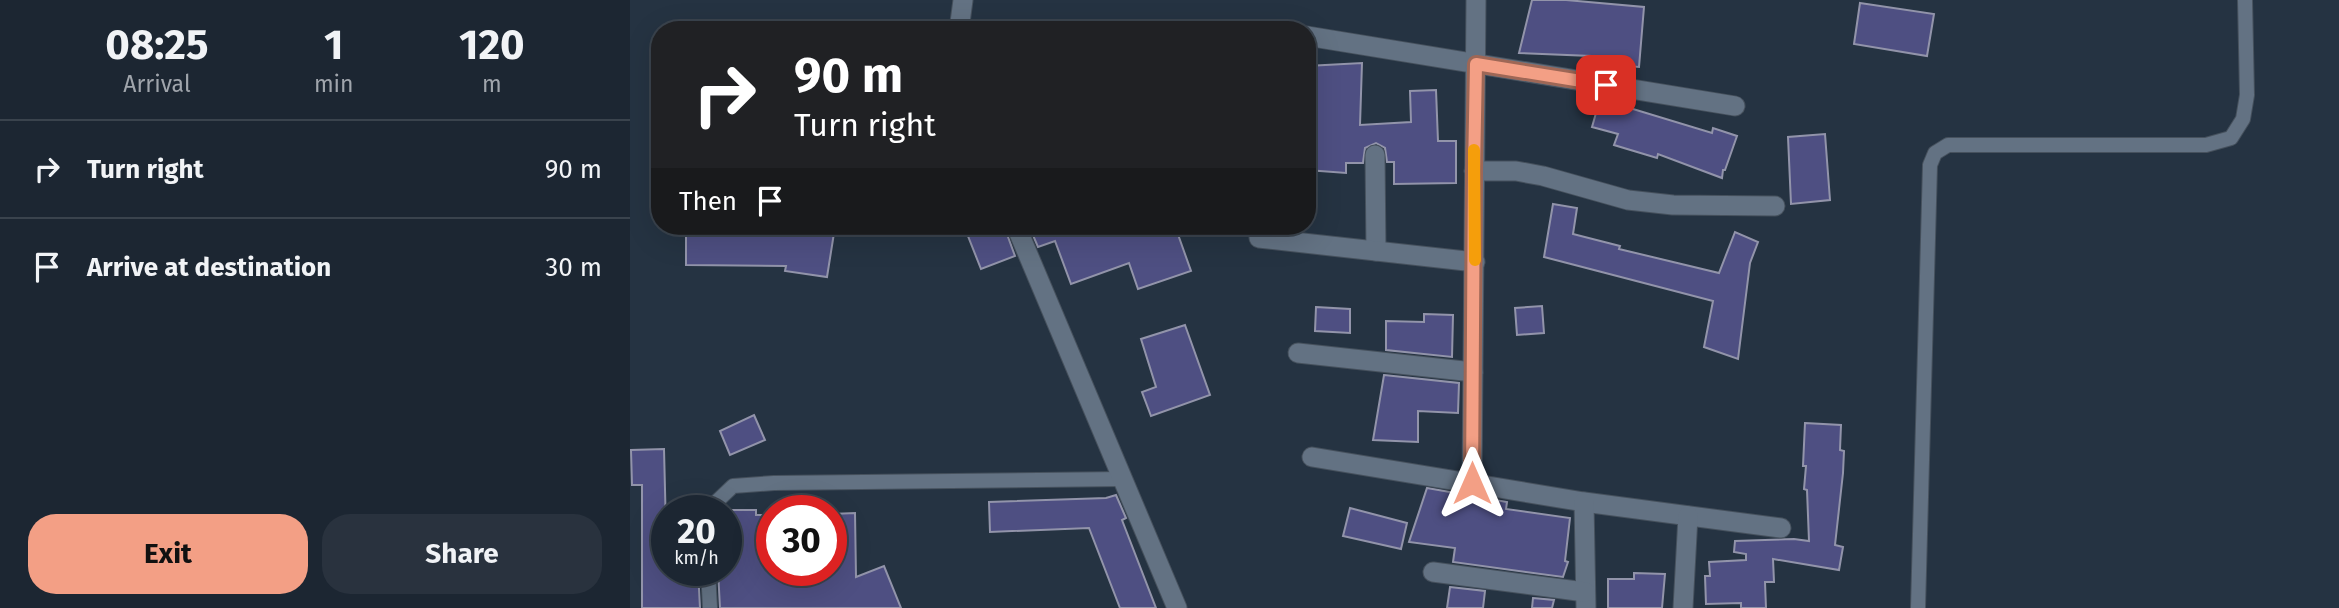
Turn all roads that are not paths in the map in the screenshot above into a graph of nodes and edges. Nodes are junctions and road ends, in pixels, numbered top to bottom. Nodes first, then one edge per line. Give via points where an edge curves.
1 (963, 0) edge
2 (1476, 0) edge
3 (2245, 0) edge
4 (960, 21) edge
5 (1316, 37) edge
6 (1476, 64) junction
7 (1735, 106) dead end
8 (1374, 155) dead end
9 (1474, 171) junction
10 (1775, 206) dead end
11 (1020, 235) edge
12 (1259, 238) dead end
13 (1376, 251) junction
14 (1475, 262) junction
15 (1298, 353) dead end
16 (1473, 372) junction
17 (1312, 457) dead end
18 (1124, 479) junction
19 (1472, 483) junction
20 (724, 495) edge
21 (1584, 502) junction
22 (1688, 516) junction
23 (1781, 528) dead end
24 (1433, 572) dead end
25 (709, 586) edge
26 (1585, 600) edge
27 (710, 608) edge
28 (1177, 608) edge
29 (1683, 608) edge
30 (1918, 608) edge

1 - 4 street
2 - 6 street
3 - 30 lane via 2246,95 2243,119 2231,138 2206,145 1948,145 1935,153 1930,165
5 - 6 street
6 - 7 street
6 - 9 street
8 - 13 street
9 - 10 street via 1543,176 1628,200
9 - 14 street
11 - 18 street
12 - 13 street
13 - 14 street
14 - 16 street
15 - 16 street
16 - 19 street
17 - 19 street
18 - 20 lane via 774,483 733,486
18 - 28 street
19 - 21 street
21 - 22 street
21 - 26 street
22 - 23 street
22 - 29 street
24 - 26 street
25 - 27 lane

